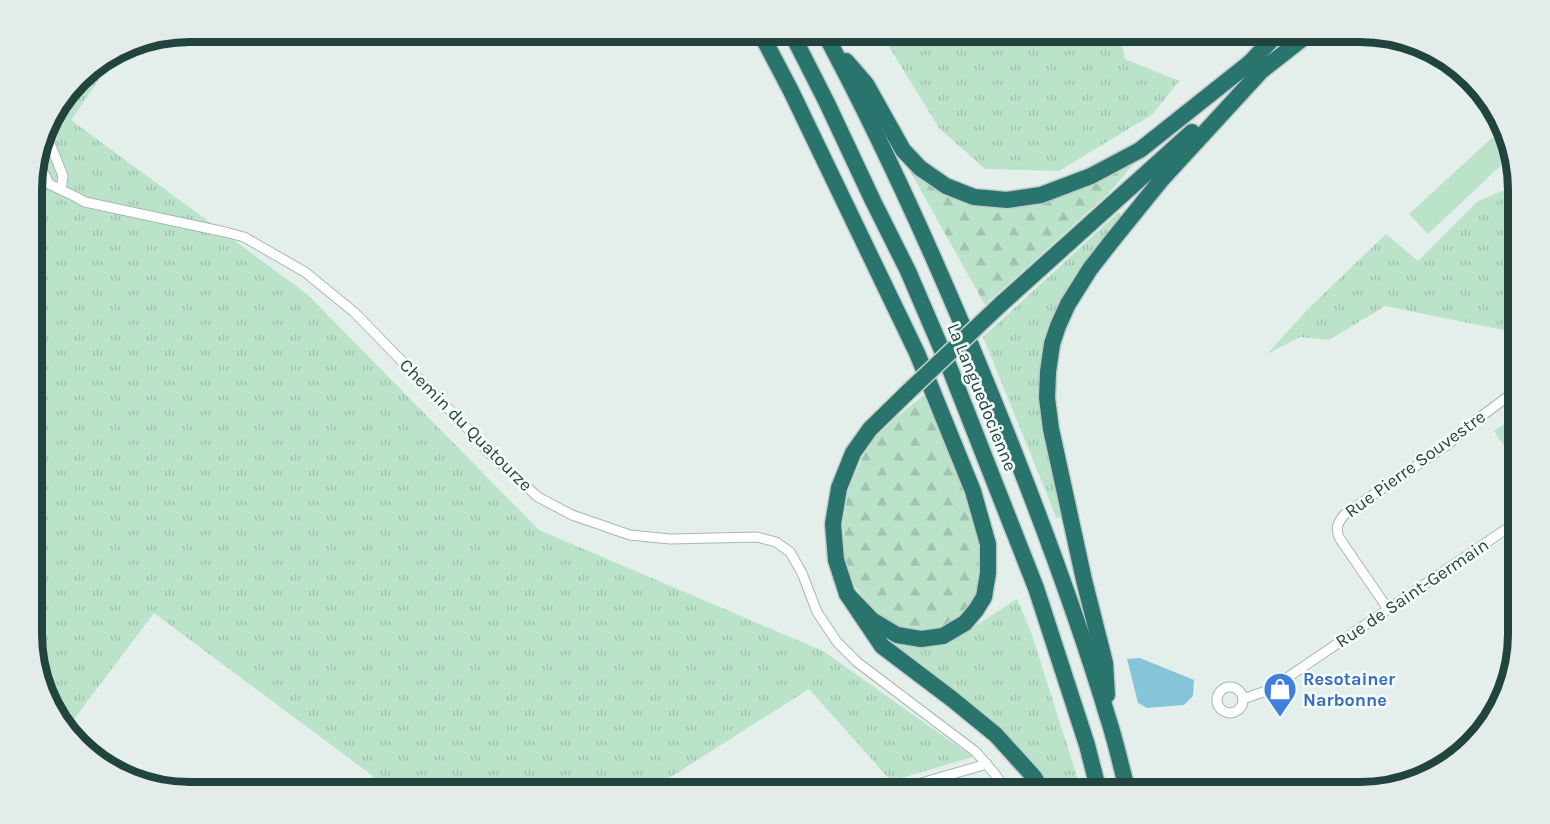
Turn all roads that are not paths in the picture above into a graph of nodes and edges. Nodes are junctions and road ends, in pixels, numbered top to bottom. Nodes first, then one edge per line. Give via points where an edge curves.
1 (765, 42) edge
2 (796, 42) edge
3 (829, 42) edge
4 (831, 42) edge
5 (1272, 42) edge
6 (1295, 42) edge
7 (1257, 65) junction
8 (50, 143) edge
9 (43, 171) edge
10 (61, 190) junction
11 (1508, 396) edge
12 (1508, 528) edge
13 (847, 594) junction
14 (1388, 609) junction
15 (1243, 699) dead end
16 (1108, 718) junction
17 (987, 764) junction
18 (925, 782) edge
19 (1000, 782) edge
20 (1037, 782) edge
21 (1096, 782) edge
22 (1125, 782) edge

1 - 13 highway via 917,354 973,491 988,544 984,597 965,623 943,636 921,639 897,635 872,620
2 - 21 highway, La Languedocienne via 908,271 950,369 1036,588
3 - 16 highway, La Languedocienne via 880,143 974,353 1061,577
4 - 7 highway via 866,84 903,150 920,168 946,186 974,197 1006,200 1041,195 1091,176 1140,150
5 - 7 highway
6 - 7 highway
7 - 13 highway, bridge via 1157,164 870,429 854,453 839,488 832,524 836,560
7 - 16 highway via 1090,269 1068,304 1052,344 1047,380 1051,429 1105,663
8 - 10 street via 63,176
9 - 10 street, Chemin du Quatourze via 49,184
10 - 17 street, Chemin du Quatourze via 85,202 244,237 305,272 363,321 488,452 538,497 572,515 630,535 670,539 757,537 776,542 790,552 817,612 837,642
11 - 14 street, Rue Pierre Souvestre via 1339,521 1336,531 1340,539
12 - 14 street, Rue de Saint-Germain
13 - 20 highway via 882,646 996,735
14 - 15 street, Rue de Saint-Germain via 1269,690
16 - 22 highway, La Languedocienne
17 - 18 street
17 - 19 street, Chemin du Quatourze

